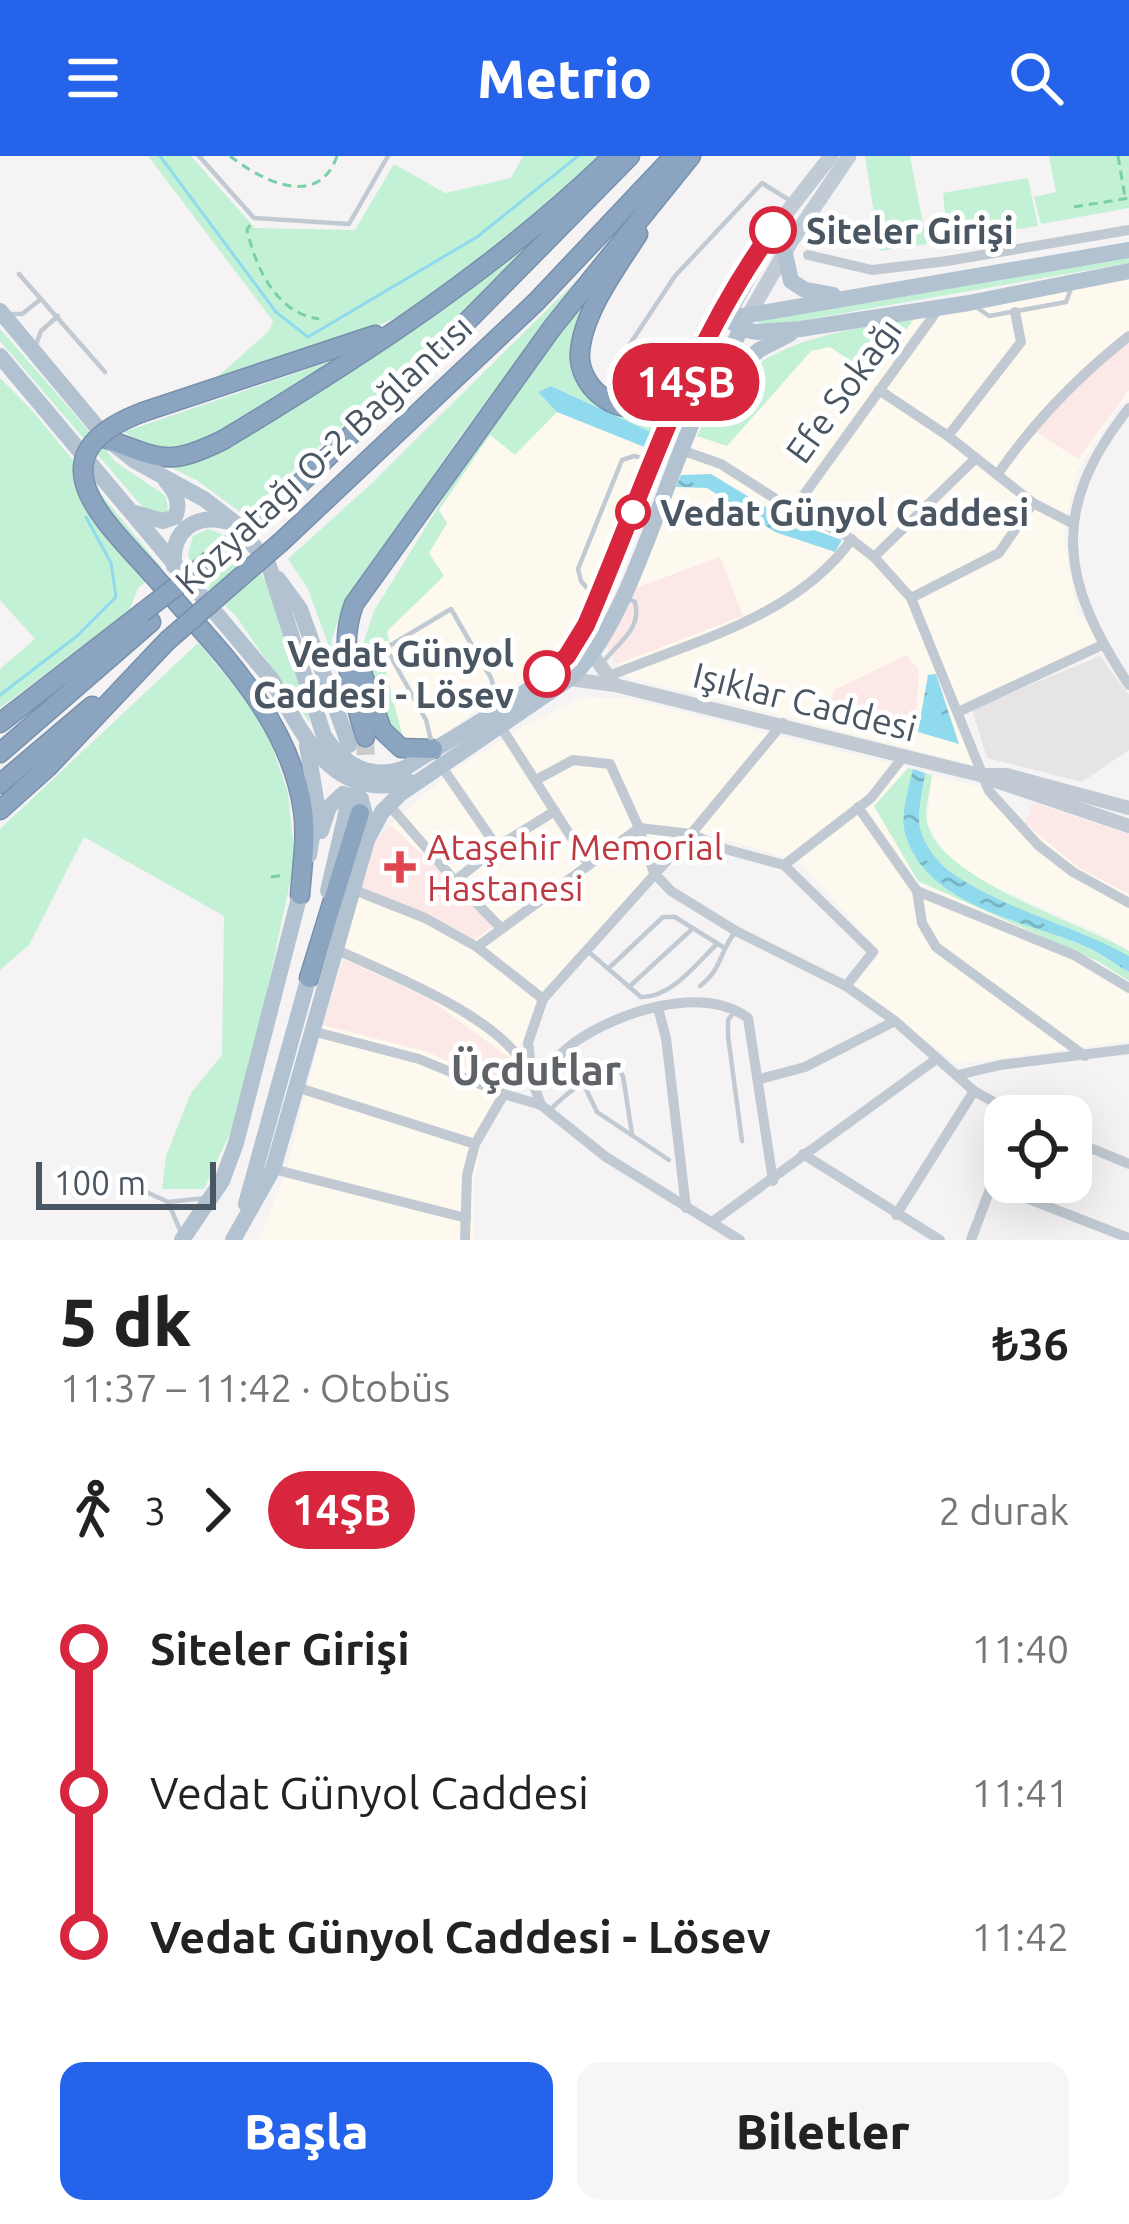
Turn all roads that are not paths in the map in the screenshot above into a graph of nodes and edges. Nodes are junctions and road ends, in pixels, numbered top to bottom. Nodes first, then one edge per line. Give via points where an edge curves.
1 (199, 156) edge
2 (388, 156) edge
3 (613, 156) edge
4 (630, 156) edge
5 (691, 156) edge
6 (831, 156) edge
7 (849, 156) edge
8 (676, 165) edge
9 (794, 203) junction
10 (777, 225) joint
11 (1129, 230) edge
12 (1129, 250) edge
13 (785, 254) junction
14 (808, 255) dead end
15 (1129, 271) edge
16 (19, 274) dead end
17 (1074, 281) junction
18 (852, 296) junction
19 (41, 299) junction
20 (438, 302) junction
21 (969, 303) junction
22 (941, 305) junction
23 (0, 311) edge
24 (1015, 312) junction
25 (58, 316) junction
26 (734, 320) junction
27 (800, 328) junction
28 (1129, 336) edge
29 (624, 352) dead end
30 (35, 354) junction
31 (0, 356) edge
32 (696, 360) junction
33 (105, 371) dead end
34 (879, 390) junction
35 (701, 402) junction
36 (1129, 407) edge
37 (948, 436) junction
38 (107, 440) junction
39 (681, 450) junction
40 (976, 458) junction
41 (653, 460) junction
42 (997, 475) junction
43 (164, 478) junction
44 (443, 482) junction
45 (1034, 503) junction
46 (793, 511) junction
47 (134, 512) junction
48 (235, 524) junction
49 (1073, 524) junction
50 (852, 539) junction
51 (874, 557) junction
52 (268, 563) junction
53 (174, 567) junction
54 (911, 598) junction
55 (597, 599) junction
56 (146, 618) junction
57 (167, 641) junction
58 (1102, 645) junction
59 (604, 670) junction
60 (569, 679) junction
61 (1129, 685) edge
62 (500, 706) junction
63 (958, 712) junction
64 (0, 723) edge
65 (783, 724) junction
66 (501, 727) junction
67 (302, 733) junction
68 (357, 741) joint
69 (0, 752) edge
70 (903, 757) junction
71 (438, 758) junction
72 (980, 775) junction
73 (536, 780) junction
74 (417, 781) junction
75 (0, 784) edge
76 (1024, 794) junction
77 (389, 805) junction
78 (858, 807) junction
79 (1129, 808) edge
80 (354, 809) tunnel mouth
81 (0, 810) edge
82 (555, 811) junction
83 (1015, 818) junction
84 (1129, 826) edge
85 (639, 828) junction
86 (691, 834) junction
87 (367, 840) junction
88 (497, 847) junction
89 (589, 865) junction
90 (784, 865) junction
91 (654, 873) junction
92 (455, 881) junction
93 (352, 889) junction
94 (917, 891) junction
95 (300, 895) junction
96 (1129, 903) edge
97 (692, 928) junction
98 (502, 929) junction
99 (736, 931) junction
100 (720, 946) junction
101 (477, 947) junction
102 (335, 950) junction
103 (586, 950) junction
104 (610, 968) junction
105 (309, 978) joint
106 (700, 986) dead end
107 (846, 986) junction
108 (629, 987) junction
109 (1129, 988) edge
110 (543, 999) junction
111 (658, 1008) junction
112 (736, 1009) junction
113 (895, 1021) junction
114 (312, 1031) junction
115 (1129, 1049) edge
116 (1085, 1056) junction
117 (935, 1060) junction
118 (958, 1075) junction
119 (760, 1079) junction
120 (533, 1082) junction
121 (584, 1085) junction
122 (296, 1087) junction
123 (974, 1091) junction
124 (504, 1094) junction
125 (984, 1097) edge
126 (545, 1108) junction
127 (632, 1134) junction
128 (742, 1141) dead end
129 (475, 1144) junction
130 (1092, 1149) edge
131 (803, 1154) junction
132 (669, 1160) dead end
133 (1129, 1164) edge
134 (273, 1168) junction
135 (773, 1181) junction
136 (125, 1182) dead end
137 (212, 1197) junction
138 (168, 1202) junction
139 (984, 1203) edge
140 (1040, 1203) edge
141 (686, 1208) junction
142 (896, 1215) junction
143 (466, 1218) junction
144 (712, 1222) junction
145 (235, 1238) edge
146 (1129, 1238) edge
147 (183, 1239) edge
148 (465, 1240) edge
149 (740, 1240) edge
150 (940, 1240) edge
151 (971, 1240) edge

1 - 2 lane via 254,218 350,224
3 - 20 highway
4 - 56 highway, Kozyatağı O-2 Bağlantısı, bridge via 262,520
5 - 8 highway
6 - 9 main road
7 - 13 main road
8 - 32 highway via 589,321 580,359 594,392 633,408 670,392
8 - 44 highway
8 - 57 highway, Kozyatağı O-2 Bağlantısı, bridge
9 - 10 main road
9 - 29 lane via 762,183 675,277
10 - 26 main road
11 - 14 street via 872,270
12 - 18 main road
13 - 18 main road via 791,281 805,290
13 - 26 main road
15 - 17 main road
16 - 19 lane
17 - 21 main road
17 - 24 lane via 1066,302
18 - 26 main road
19 - 23 lane via 22,314
19 - 25 lane
20 - 38 highway via 188,457 147,455
20 - 95 highway, bridge via 371,337 106,428 86,456 89,502 265,709 282,740 303,811
21 - 22 main road
21 - 24 lane via 989,316
22 - 27 main road
22 - 34 street, Efe Sokağı
23 - 30 main road
24 - 37 street via 1021,342
25 - 30 lane via 41,331
25 - 33 lane
26 - 27 main road
26 - 32 main road
26 - 35 main road
27 - 35 main road via 759,350
28 - 42 street via 1076,377
30 - 38 main road
31 - 47 main road
32 - 41 main road
34 - 37 street
34 - 46 street, Efe Sokağı
35 - 39 main road
36 - 49 street via 1100,453
37 - 40 street
38 - 43 main road
39 - 46 street via 722,464
39 - 59 main road via 622,596
40 - 42 street
40 - 51 street
41 - 55 main road
41 - 55 lane via 622,460 613,482 578,569
42 - 45 street
43 - 47 main road via 176,496 175,517
43 - 48 main road
44 - 68 highway via 349,617 345,650
44 - 71 highway via 357,634 361,674 382,730 401,748
45 - 49 street
45 - 54 street via 999,554
46 - 50 street
47 - 53 main road
48 - 52 main road
48 - 53 main road via 188,525 175,544
49 - 58 street via 1073,567
50 - 51 street
50 - 59 street via 788,602
51 - 54 street
52 - 68 main road via 300,609
52 - 71 main road via 324,736 338,757 383,773
53 - 67 main road via 272,680
54 - 63 street
55 - 62 main road via 567,656
56 - 64 highway
56 - 69 highway
57 - 75 highway, Kozyatağı O-2 Bağlantısı
57 - 81 highway
58 - 61 street
58 - 63 street
59 - 60 main road
59 - 60 street, Işıklar Caddesi
59 - 65 street, Işıklar Caddesi
60 - 66 main road
62 - 71 main road
62 - 71 lane via 451,609 386,648
63 - 72 street
65 - 70 street, Işıklar Caddesi
65 - 86 street
66 - 71 main road
66 - 73 street
67 - 74 main road via 349,779 382,786
67 - 95 main road via 317,805
70 - 72 street, Işıklar Caddesi
70 - 78 street
71 - 74 main road
71 - 88 street
72 - 76 street, Işıklar Caddesi
72 - 79 street, Işıklar Caddesi
72 - 83 street
73 - 82 street
73 - 85 street via 573,760 610,764
74 - 77 main road
76 - 83 street
76 - 84 street, Işıklar Caddesi
77 - 87 main road
77 - 92 street
78 - 90 street
78 - 94 street
80 - 105 highway
82 - 88 street
82 - 89 street
83 - 96 street via 1073,872
85 - 86 street
85 - 89 street
85 - 91 street
86 - 90 street
86 - 91 street
87 - 93 main road
87 - 95 main road via 361,799 335,798
88 - 92 street
89 - 98 street
90 - 107 street via 873,952
91 - 99 street
91 - 103 street
92 - 98 street
93 - 101 street
93 - 102 main road
94 - 109 street via 1074,955
94 - 116 street via 936,947
95 - 137 main road via 242,1124
97 - 100 lane
97 - 104 lane via 663,917
97 - 108 lane
98 - 101 street
99 - 100 lane
99 - 107 street
100 - 106 lane via 722,962
100 - 108 lane via 663,992 640,997
101 - 110 street
102 - 114 main road
102 - 120 street via 435,994 515,1052
103 - 104 lane
103 - 110 street
104 - 108 lane
105 - 145 main road
107 - 113 street
110 - 120 street via 528,1043
111 - 112 street via 711,1001
111 - 120 street via 596,1029
111 - 141 street
112 - 119 street via 748,1018
112 - 128 lane via 728,1036
113 - 117 street
113 - 119 street via 805,1067
114 - 122 main road
114 - 124 street
115 - 116 street
116 - 118 street
117 - 118 street
117 - 131 street
118 - 123 street
119 - 135 street
120 - 126 street
121 - 126 lane
121 - 127 lane via 597,1112
121 - 127 lane via 606,1066 618,1067
122 - 129 street
122 - 134 main road
123 - 125 street
123 - 142 street
124 - 126 street
124 - 129 street
126 - 141 street
127 - 132 lane
129 - 143 street
130 - 133 street
131 - 135 street
131 - 142 street
134 - 143 street
134 - 145 main road
135 - 144 street
136 - 138 lane
137 - 138 lane
137 - 147 main road
138 - 147 lane
139 - 151 street
140 - 146 street
141 - 144 street
142 - 150 street
143 - 148 street
144 - 149 street

